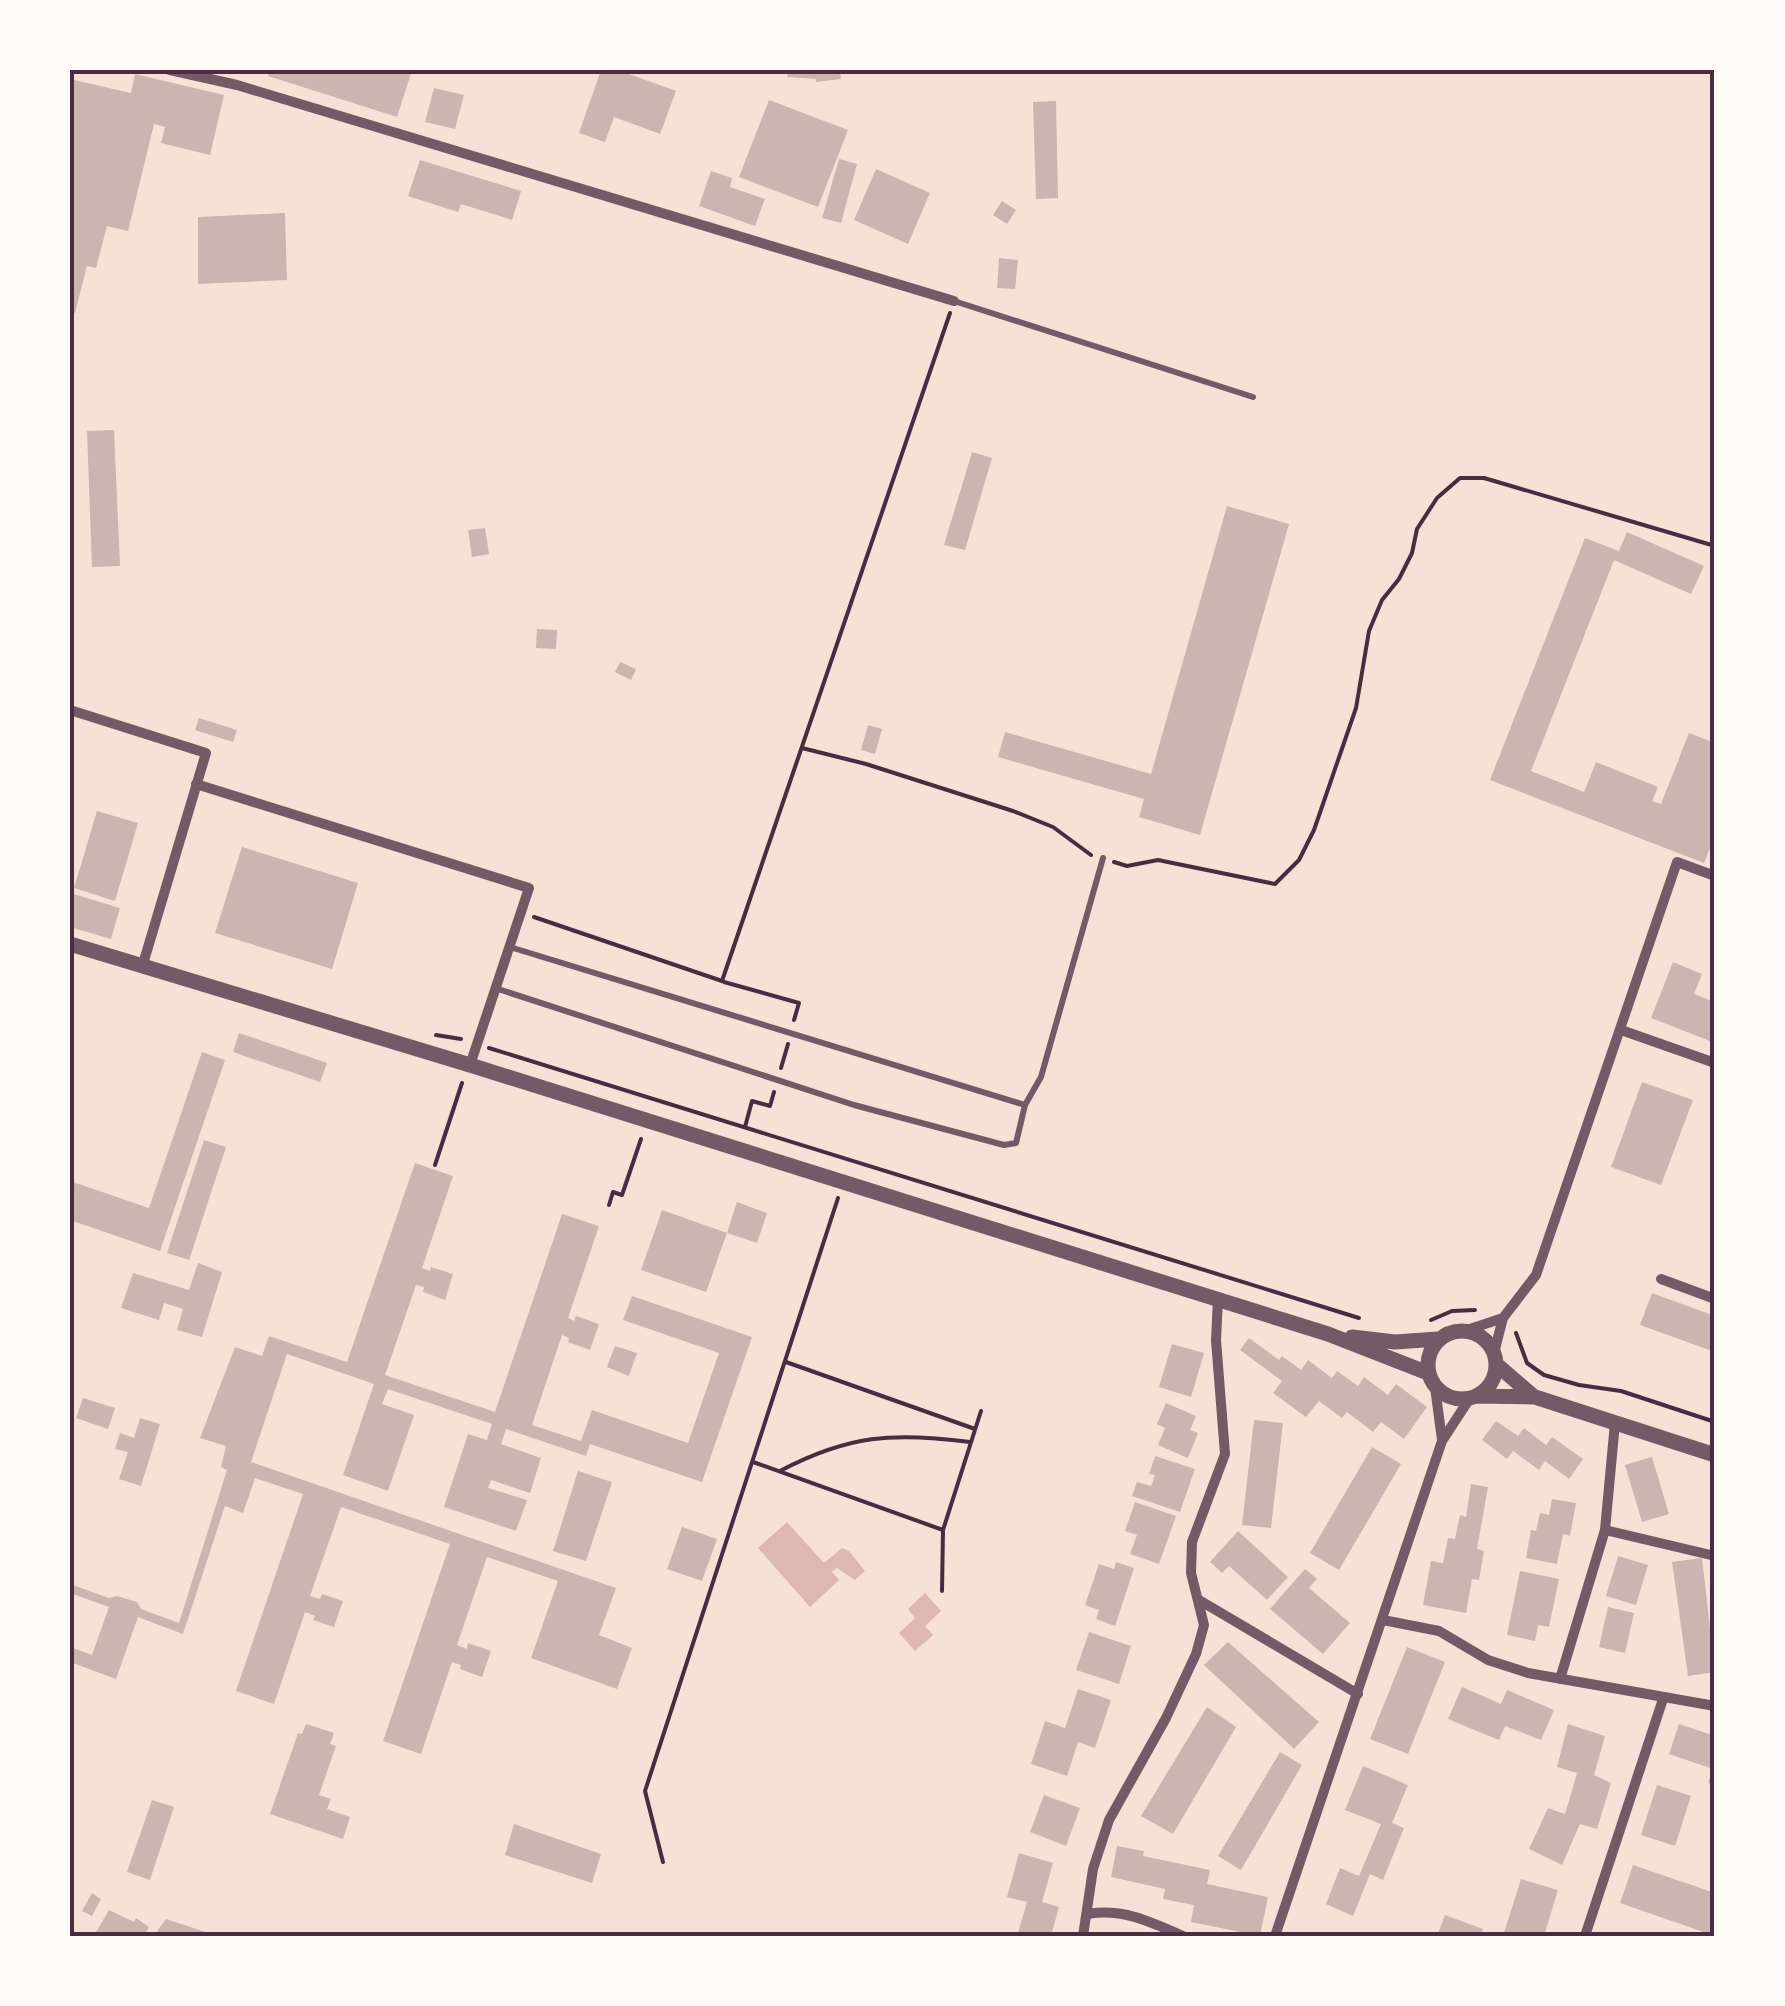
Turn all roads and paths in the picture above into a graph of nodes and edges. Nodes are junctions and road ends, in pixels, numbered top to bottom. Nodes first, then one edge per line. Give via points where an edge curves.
1 (170, 70) edge
2 (954, 301) junction
3 (1254, 397) dead end
4 (1715, 546) edge
5 (70, 710) edge
6 (802, 748) junction
7 (196, 784) junction
8 (1103, 858) junction
9 (1715, 876) edge
10 (520, 912) junction
11 (70, 944) edge
12 (509, 946) junction
13 (143, 964) junction
14 (722, 981) junction
15 (495, 988) junction
16 (1621, 1030) junction
17 (791, 1031) junction
18 (432, 1034) dead end
19 (477, 1044) junction
20 (1715, 1063) edge
21 (467, 1072) junction
22 (778, 1080) junction
23 (1025, 1104) junction
24 (647, 1120) junction
25 (745, 1127) junction
26 (435, 1165) dead end
27 (838, 1198) dead end
28 (609, 1205) dead end
29 (1661, 1279) dead end
30 (1218, 1299) junction
31 (1715, 1299) edge
32 (1475, 1310) dead end
33 (1503, 1318) junction
34 (1429, 1321) dead end
35 (1371, 1322) dead end
36 (1467, 1330) junction
37 (1328, 1334) junction
38 (1438, 1339) junction
39 (1495, 1359) junction
40 (786, 1362) junction
41 (1432, 1380) junction
42 (1473, 1397) junction
43 (1536, 1397) junction
44 (981, 1411) dead end
45 (1715, 1422) edge
46 (1615, 1423) junction
47 (974, 1429) junction
48 (1442, 1441) junction
49 (970, 1442) junction
50 (1715, 1455) edge
51 (753, 1462) junction
52 (780, 1471) junction
53 (943, 1530) junction
54 (1605, 1530) junction
55 (1715, 1556) edge
56 (942, 1591) dead end
57 (1198, 1600) junction
58 (1382, 1620) junction
59 (1560, 1679) junction
60 (1358, 1694) junction
61 (1662, 1699) junction
62 (1715, 1706) edge
63 (663, 1862) dead end
64 (1088, 1914) junction
65 (1082, 1936) edge
66 (1183, 1936) edge
67 (1275, 1936) edge
68 (1586, 1936) edge

1 - 2 street
2 - 3 lane
2 - 6 path
4 - 8 path via 1484,478 1460,478 1417,529 1412,553 1382,600 1369,631 1356,708 1299,860 1275,884 1158,860 1128,866
5 - 7 street via 206,753
6 - 8 path via 1013,811
6 - 14 path
7 - 10 street via 530,888
7 - 13 street
8 - 23 lane via 1041,1076
9 - 16 street via 1677,862
10 - 12 street
10 - 14 path
11 - 13 street
12 - 15 street
12 - 17 lane
13 - 21 street
14 - 17 path via 799,1003
15 - 19 street
15 - 22 lane
16 - 20 street
16 - 33 street via 1536,1275
17 - 22 path
17 - 23 lane
18 - 19 path
19 - 21 street
19 - 25 path
21 - 24 street
21 - 26 path
22 - 23 lane via 1004,1144 1016,1143
22 - 25 path via 770,1106 752,1101
24 - 28 path via 622,1195 614,1192
24 - 30 street
25 - 35 path
27 - 40 path
29 - 31 street
30 - 37 street
30 - 57 street via 1225,1454 1192,1542
32 - 34 path
33 - 36 street
33 - 39 street
33 - 45 path via 1527,1363 1544,1375
36 - 38 street
36 - 39 street via 1484,1338
37 - 38 street
37 - 41 street
38 - 41 street via 1428,1355
39 - 42 street via 1491,1383
39 - 43 street
40 - 47 path
40 - 51 path
41 - 42 street via 1451,1398
41 - 48 street
42 - 43 street
42 - 48 street
43 - 46 street
44 - 47 path
46 - 50 street
46 - 54 street
47 - 49 path
48 - 58 street
49 - 52 path via 858,1438
49 - 53 path
51 - 52 path
51 - 63 path via 645,1791
52 - 53 path
53 - 56 path
54 - 55 street
54 - 59 street
57 - 60 street
57 - 64 street via 1204,1624 1196,1654 1109,1820 1092,1869
58 - 59 street via 1439,1630 1488,1660
58 - 60 street
59 - 61 street
60 - 67 street
61 - 62 street
61 - 68 street
64 - 65 street
64 - 66 street via 1108,1910

